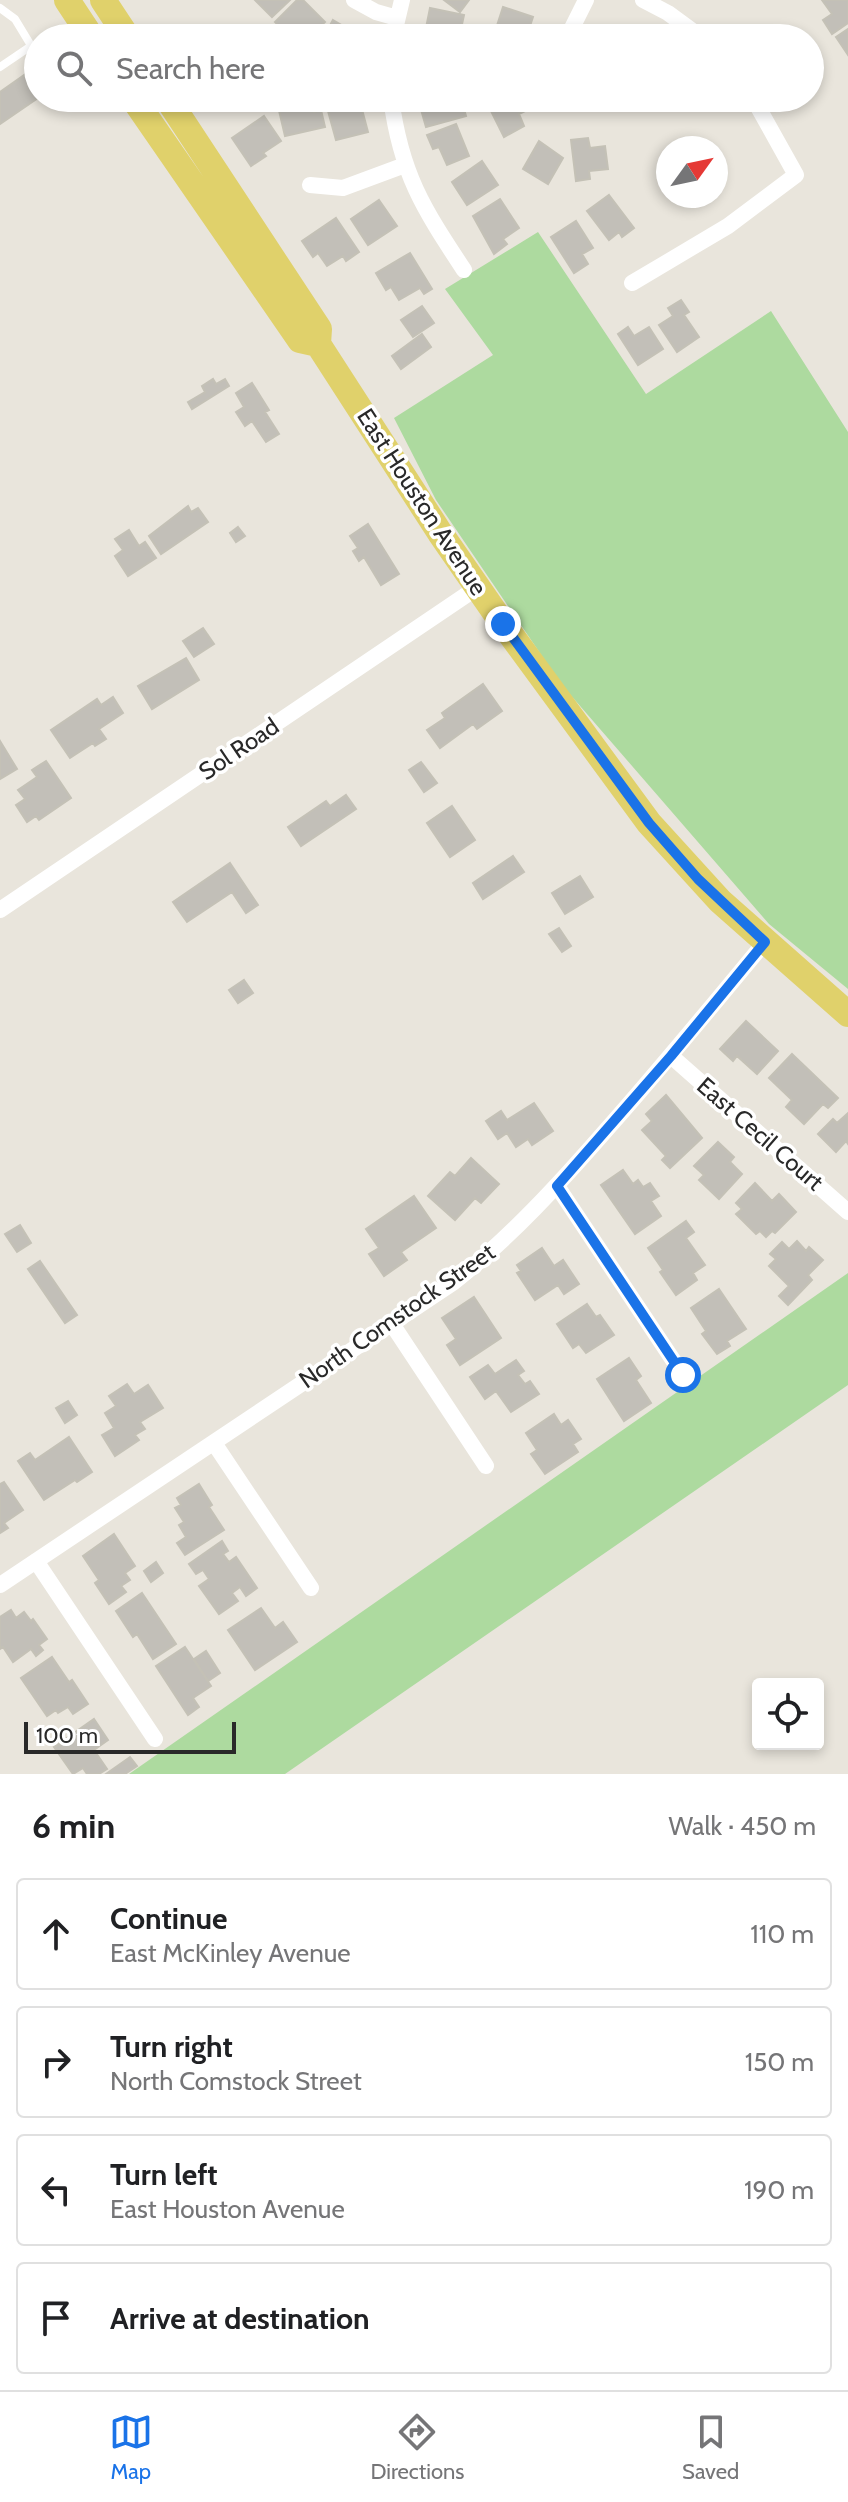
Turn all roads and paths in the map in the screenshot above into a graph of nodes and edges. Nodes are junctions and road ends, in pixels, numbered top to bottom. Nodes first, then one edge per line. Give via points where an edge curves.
1 (67, 0) edge
2 (103, 0) edge
3 (354, 0) edge
4 (402, 0) edge
5 (586, 0) edge
6 (643, 0) edge
7 (0, 8) edge
8 (397, 18) junction
9 (83, 24) edge
10 (119, 24) edge
11 (396, 24) edge
12 (574, 24) edge
13 (683, 24) edge
14 (24, 34) edge
15 (24, 51) edge
16 (0, 67) edge
17 (143, 112) edge
18 (176, 112) edge
19 (393, 112) edge
20 (761, 112) edge
21 (405, 165) junction
22 (310, 185) dead end
23 (464, 270) dead end
24 (632, 283) dead end
25 (318, 344) junction
26 (478, 587) junction
27 (0, 910) edge
28 (765, 942) junction
29 (848, 1014) edge
30 (671, 1056) junction
31 (557, 1186) junction
32 (848, 1212) edge
33 (392, 1324) junction
34 (683, 1375) dead end
35 (214, 1443) junction
36 (486, 1466) dead end
37 (36, 1561) junction
38 (0, 1585) edge
39 (311, 1588) dead end
40 (155, 1739) dead end

1 - 9 main road
2 - 10 main road
3 - 8 street
4 - 8 street
5 - 12 street
6 - 13 street
7 - 14 lane
8 - 11 street
15 - 16 lane
17 - 25 main road, East Houston Avenue via 300,340
18 - 25 main road, East Houston Avenue via 319,329
19 - 21 street
20 - 24 street via 796,175 728,226
21 - 22 street via 343,188
21 - 23 street via 415,193
25 - 26 main road, East Houston Avenue
26 - 27 street, Sol Road
26 - 28 main road, East Houston Avenue via 649,823 698,879
28 - 29 main road, East Houston Avenue
28 - 30 street, North Comstock Street
30 - 31 street, North Comstock Street
30 - 32 street, East Cecil Court
31 - 33 street, North Comstock Street via 483,1259
31 - 34 street
33 - 35 street, North Comstock Street
33 - 36 street
35 - 37 street, North Comstock Street
35 - 39 street
37 - 38 street, North Comstock Street
37 - 40 street

